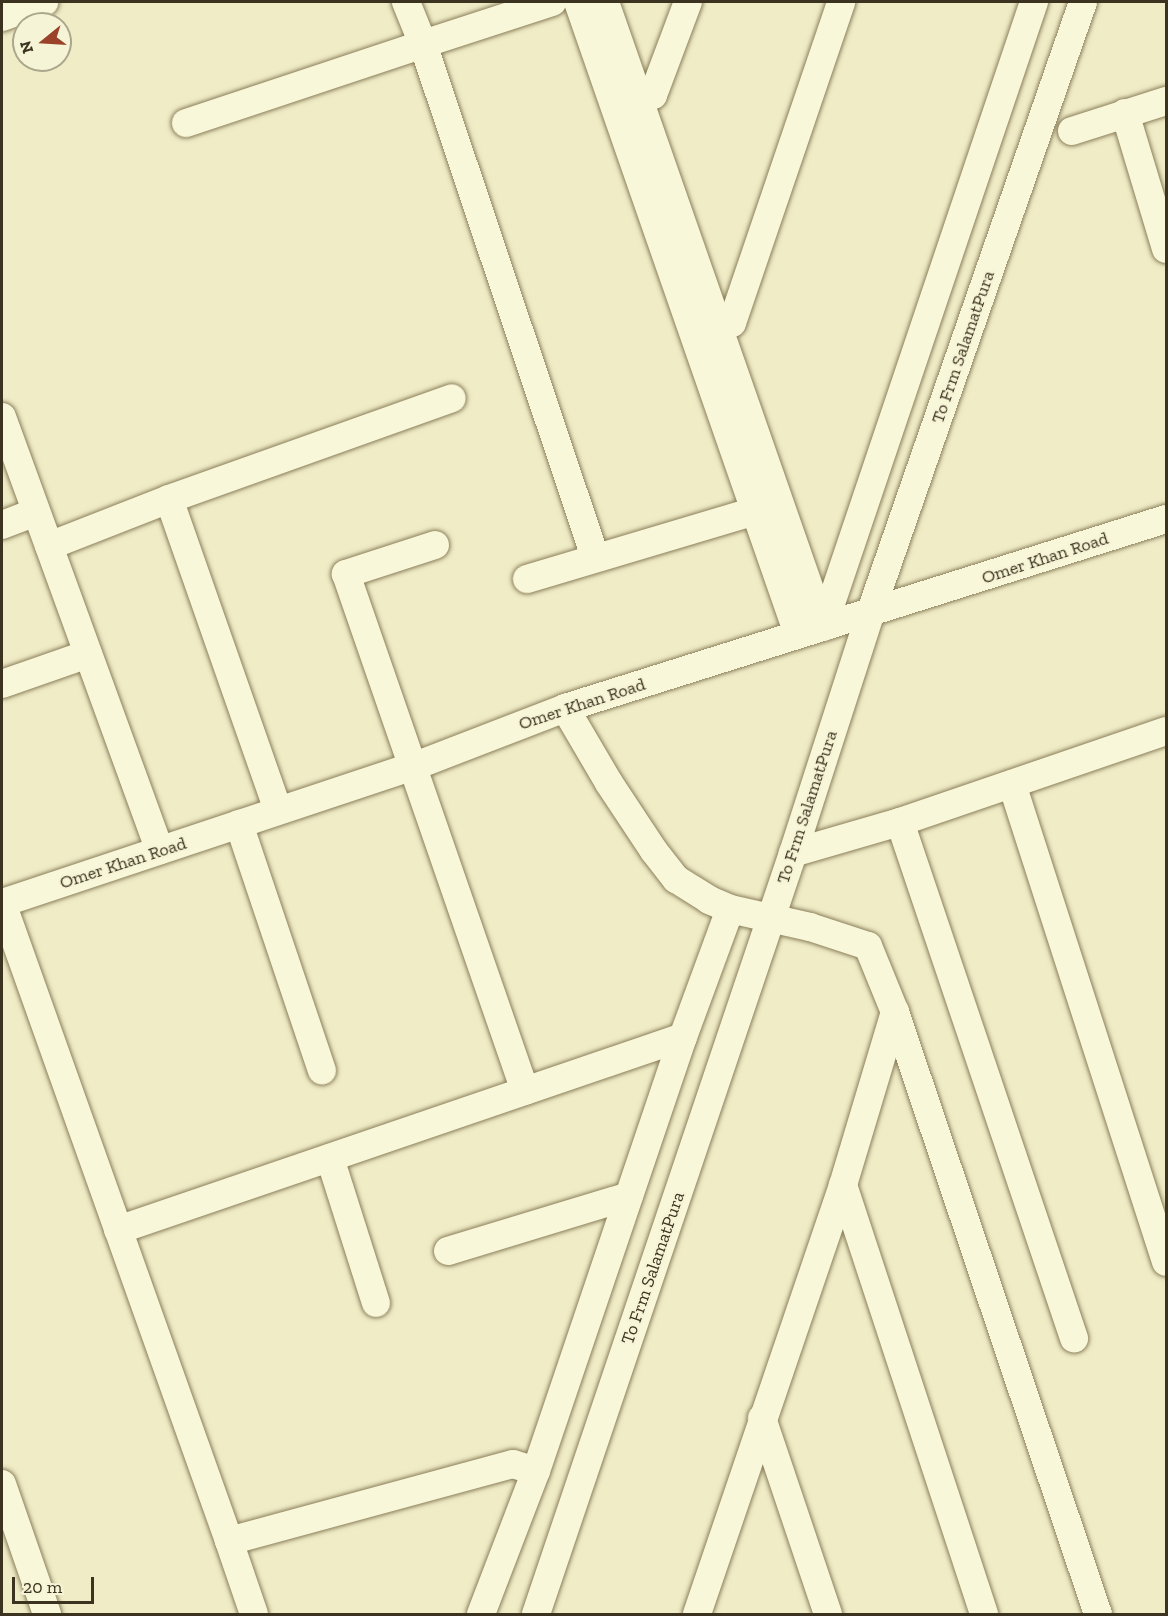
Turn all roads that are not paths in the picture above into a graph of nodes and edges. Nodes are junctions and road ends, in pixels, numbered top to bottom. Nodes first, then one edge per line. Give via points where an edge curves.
1 (44, 2) edge
2 (406, 2) edge
3 (552, 2) edge
4 (578, 2) edge
5 (605, 2) edge
6 (688, 2) edge
7 (841, 2) edge
8 (1034, 2) edge
9 (1083, 2) edge
10 (2, 17) edge
11 (423, 44) junction
12 (640, 100) junction
13 (1167, 101) edge
14 (1125, 113) junction
15 (186, 123) dead end
16 (1072, 130) dead end
17 (1167, 249) edge
18 (718, 329) junction
19 (452, 398) dead end
20 (2, 417) edge
21 (169, 499) junction
22 (768, 507) junction
23 (36, 512) junction
24 (1167, 519) edge
25 (2, 525) edge
26 (435, 545) dead end
27 (49, 546) junction
28 (595, 557) junction
29 (527, 579) dead end
30 (870, 614) junction
31 (811, 630) junction
32 (88, 654) junction
33 (2, 684) edge
34 (565, 708) junction
35 (1167, 730) edge
36 (415, 766) junction
37 (1012, 784) junction
38 (278, 811) junction
39 (900, 822) junction
40 (239, 824) junction
41 (160, 850) junction
42 (793, 853) junction
43 (2, 903) edge
44 (730, 909) junction
45 (771, 917) junction
46 (895, 1012) junction
47 (683, 1037) junction
48 (322, 1070) dead end
49 (525, 1091) junction
50 (330, 1158) junction
51 (843, 1185) junction
52 (629, 1196) junction
53 (118, 1230) junction
54 (448, 1251) dead end
55 (1167, 1262) edge
56 (376, 1303) dead end
57 (1074, 1338) dead end
58 (762, 1418) junction
59 (570, 1444) junction
60 (536, 1471) junction
61 (2, 1484) edge
62 (10, 1535) edge
63 (229, 1541) junction
64 (47, 1614) edge
65 (254, 1614) edge
66 (481, 1614) edge
67 (536, 1614) edge
68 (697, 1614) edge
69 (828, 1614) edge
70 (984, 1614) edge
71 (1098, 1614) edge

1 - 10 street
2 - 11 street
3 - 11 street
4 - 22 street
5 - 12 street
6 - 12 street via 653,95
7 - 18 street via 732,323
8 - 31 street
9 - 30 street, To Frm SalamatPura
11 - 15 street
11 - 28 street
12 - 18 street
13 - 14 street
14 - 16 street
14 - 17 street
18 - 22 street
19 - 21 street
20 - 23 street
21 - 27 street
21 - 38 street
22 - 28 street
22 - 31 street
23 - 25 street
23 - 27 street
24 - 30 street, Omer Khan Road
26 - 36 street via 346,574
27 - 32 street
28 - 29 street
30 - 31 street, Omer Khan Road
30 - 42 street, To Frm SalamatPura
31 - 34 street, Omer Khan Road
32 - 33 street
32 - 41 street
34 - 36 street, Omer Khan Road
34 - 44 street via 628,812 676,879
35 - 37 street
36 - 38 street, Omer Khan Road
36 - 49 street
37 - 39 street
37 - 55 street
38 - 40 street, Omer Khan Road
39 - 42 street
39 - 57 street
40 - 41 street, Omer Khan Road
40 - 48 street
41 - 43 street, Omer Khan Road
42 - 45 street, To Frm SalamatPura
43 - 53 street
44 - 45 street
44 - 47 street
45 - 46 street via 868,946
45 - 59 street, To Frm SalamatPura
46 - 51 street
46 - 71 street
47 - 49 street
47 - 52 street
49 - 50 street
50 - 53 street
50 - 56 street
51 - 58 street
51 - 70 street
52 - 54 street
52 - 59 street
53 - 63 street
58 - 68 street
58 - 69 street
59 - 60 street
59 - 67 street, To Frm SalamatPura
60 - 63 street via 513,1464
60 - 66 street
61 - 62 street
62 - 64 street
63 - 65 street

